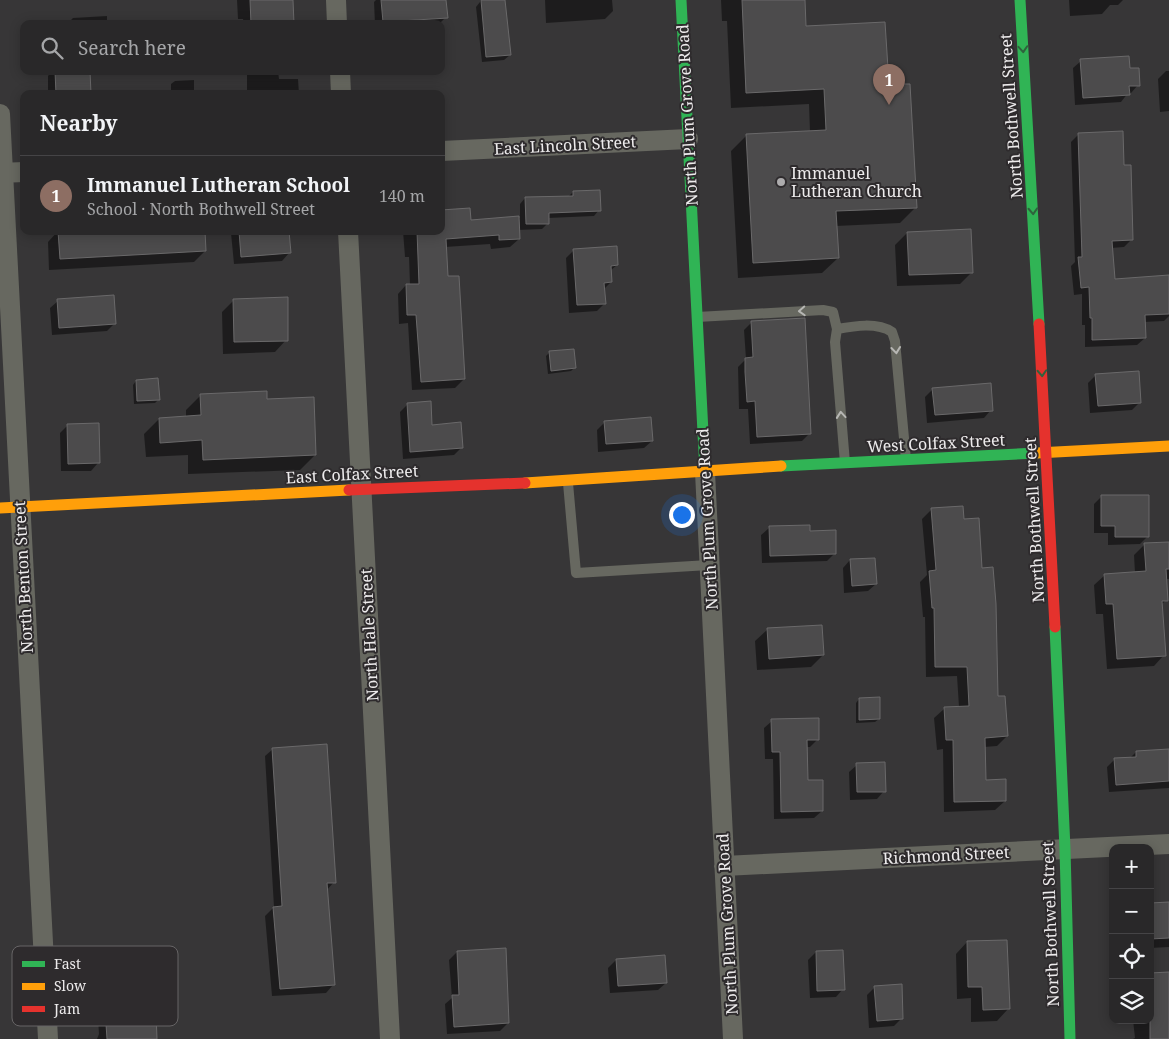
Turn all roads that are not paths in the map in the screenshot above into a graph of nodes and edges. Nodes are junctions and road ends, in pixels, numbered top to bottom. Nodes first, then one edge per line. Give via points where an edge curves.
1 (336, 0) edge
2 (681, 0) edge
3 (1020, 0) edge
4 (337, 20) edge
5 (340, 75) edge
6 (341, 90) edge
7 (0, 114) edge
8 (688, 139) junction
9 (445, 151) edge
10 (20, 172) edge
11 (1, 173) edge
12 (348, 235) edge
13 (697, 317) junction
14 (837, 329) junction
15 (1169, 446) edge
16 (1048, 453) junction
17 (906, 461) junction
18 (845, 464) junction
19 (704, 472) junction
20 (567, 481) junction
21 (361, 489) junction
22 (10, 508) edge
23 (709, 565) junction
24 (1169, 844) edge
25 (1065, 849) junction
26 (724, 866) junction
27 (41, 946) edge
28 (47, 1026) edge
29 (48, 1039) edge
30 (390, 1039) edge
31 (733, 1039) edge
32 (1070, 1039) edge

1 - 4 street
2 - 8 street, North Plum Grove Road
3 -> 16 street, North Bothwell Street
5 - 6 street
7 - 11 street, North Benton Street
8 - 9 street, East Lincoln Street
8 - 13 street, North Plum Grove Road
10 - 11 street
11 - 22 street, North Benton Street
12 - 21 street, North Hale Street
14 -> 13 lane via 833,312 823,310
13 - 19 street, North Plum Grove Road
14 -> 17 lane via 884,326 892,332
18 -> 14 lane via 835,342
15 - 16 street, West Colfax Street
16 - 17 street, West Colfax Street
16 - 25 street, North Bothwell Street
17 - 18 street, West Colfax Street
18 - 19 street, West Colfax Street
19 - 20 street, East Colfax Street
19 - 23 street, North Plum Grove Road
20 - 21 street, East Colfax Street
20 - 23 lane via 576,574
21 - 22 street, East Colfax Street
21 - 30 street, North Hale Street
22 - 27 street, North Benton Street
23 - 26 street, North Plum Grove Road
24 - 25 street, Richmond Street
25 - 26 street, Richmond Street
25 - 32 street, North Bothwell Street
26 - 31 street, North Plum Grove Road
28 - 29 street, North Benton Street

